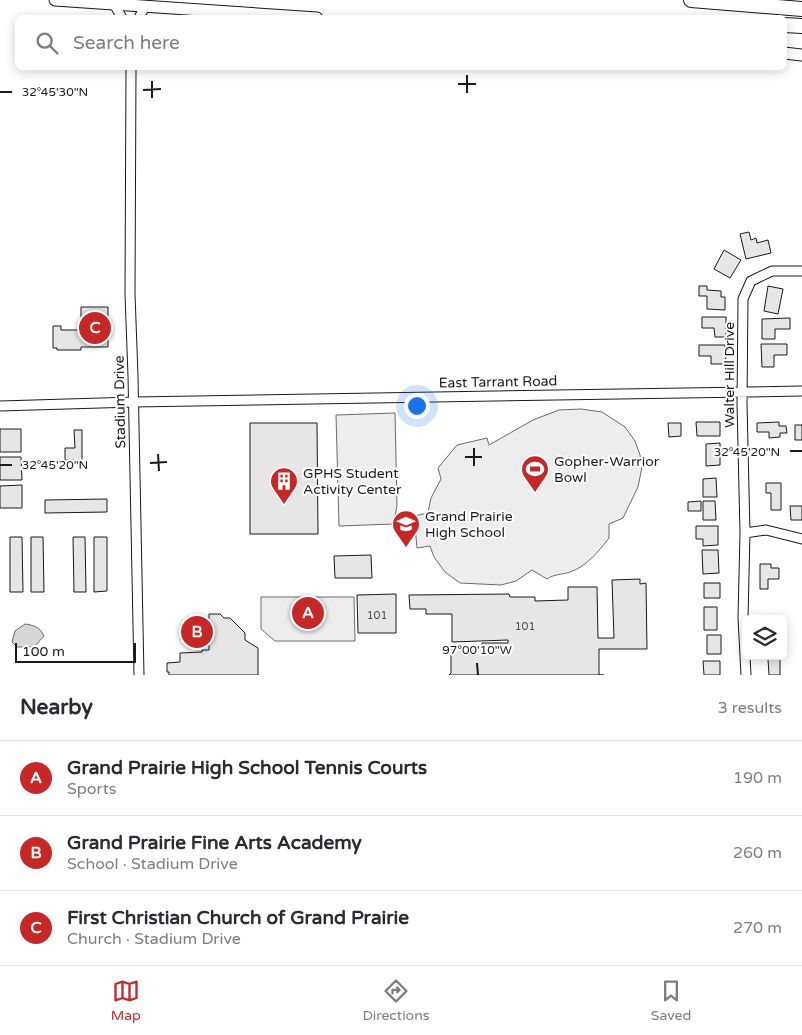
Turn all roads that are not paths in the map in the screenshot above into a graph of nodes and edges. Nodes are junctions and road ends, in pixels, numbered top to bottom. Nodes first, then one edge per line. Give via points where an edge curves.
1 (55, 0) edge
2 (691, 0) edge
3 (114, 4) junction
4 (146, 6) junction
5 (802, 9) edge
6 (120, 15) edge
7 (141, 15) edge
8 (274, 15) edge
9 (787, 25) edge
10 (802, 26) edge
11 (787, 53) edge
12 (802, 55) edge
13 (131, 70) edge
14 (802, 271) edge
15 (802, 391) edge
16 (743, 392) junction
17 (134, 402) junction
18 (0, 406) edge
19 (745, 533) junction
20 (802, 539) edge
21 (138, 675) edge
22 (746, 675) edge

1 - 3 main road
2 - 5 highway
3 - 4 main road
3 - 6 street
4 - 7 street
4 - 8 main road
9 - 10 highway
11 - 12 main road
13 - 17 street, Stadium Drive via 129,230
14 - 16 street, Walter Hill Drive via 772,271 751,281 743,299
15 - 16 street, East Tarrant Road
16 - 17 street, East Tarrant Road
16 - 19 street, Walter Hill Drive
17 - 18 street, East Tarrant Road
17 - 21 street, Stadium Drive
19 - 20 street via 766,530
19 - 22 street, Walter Hill Drive via 743,618

